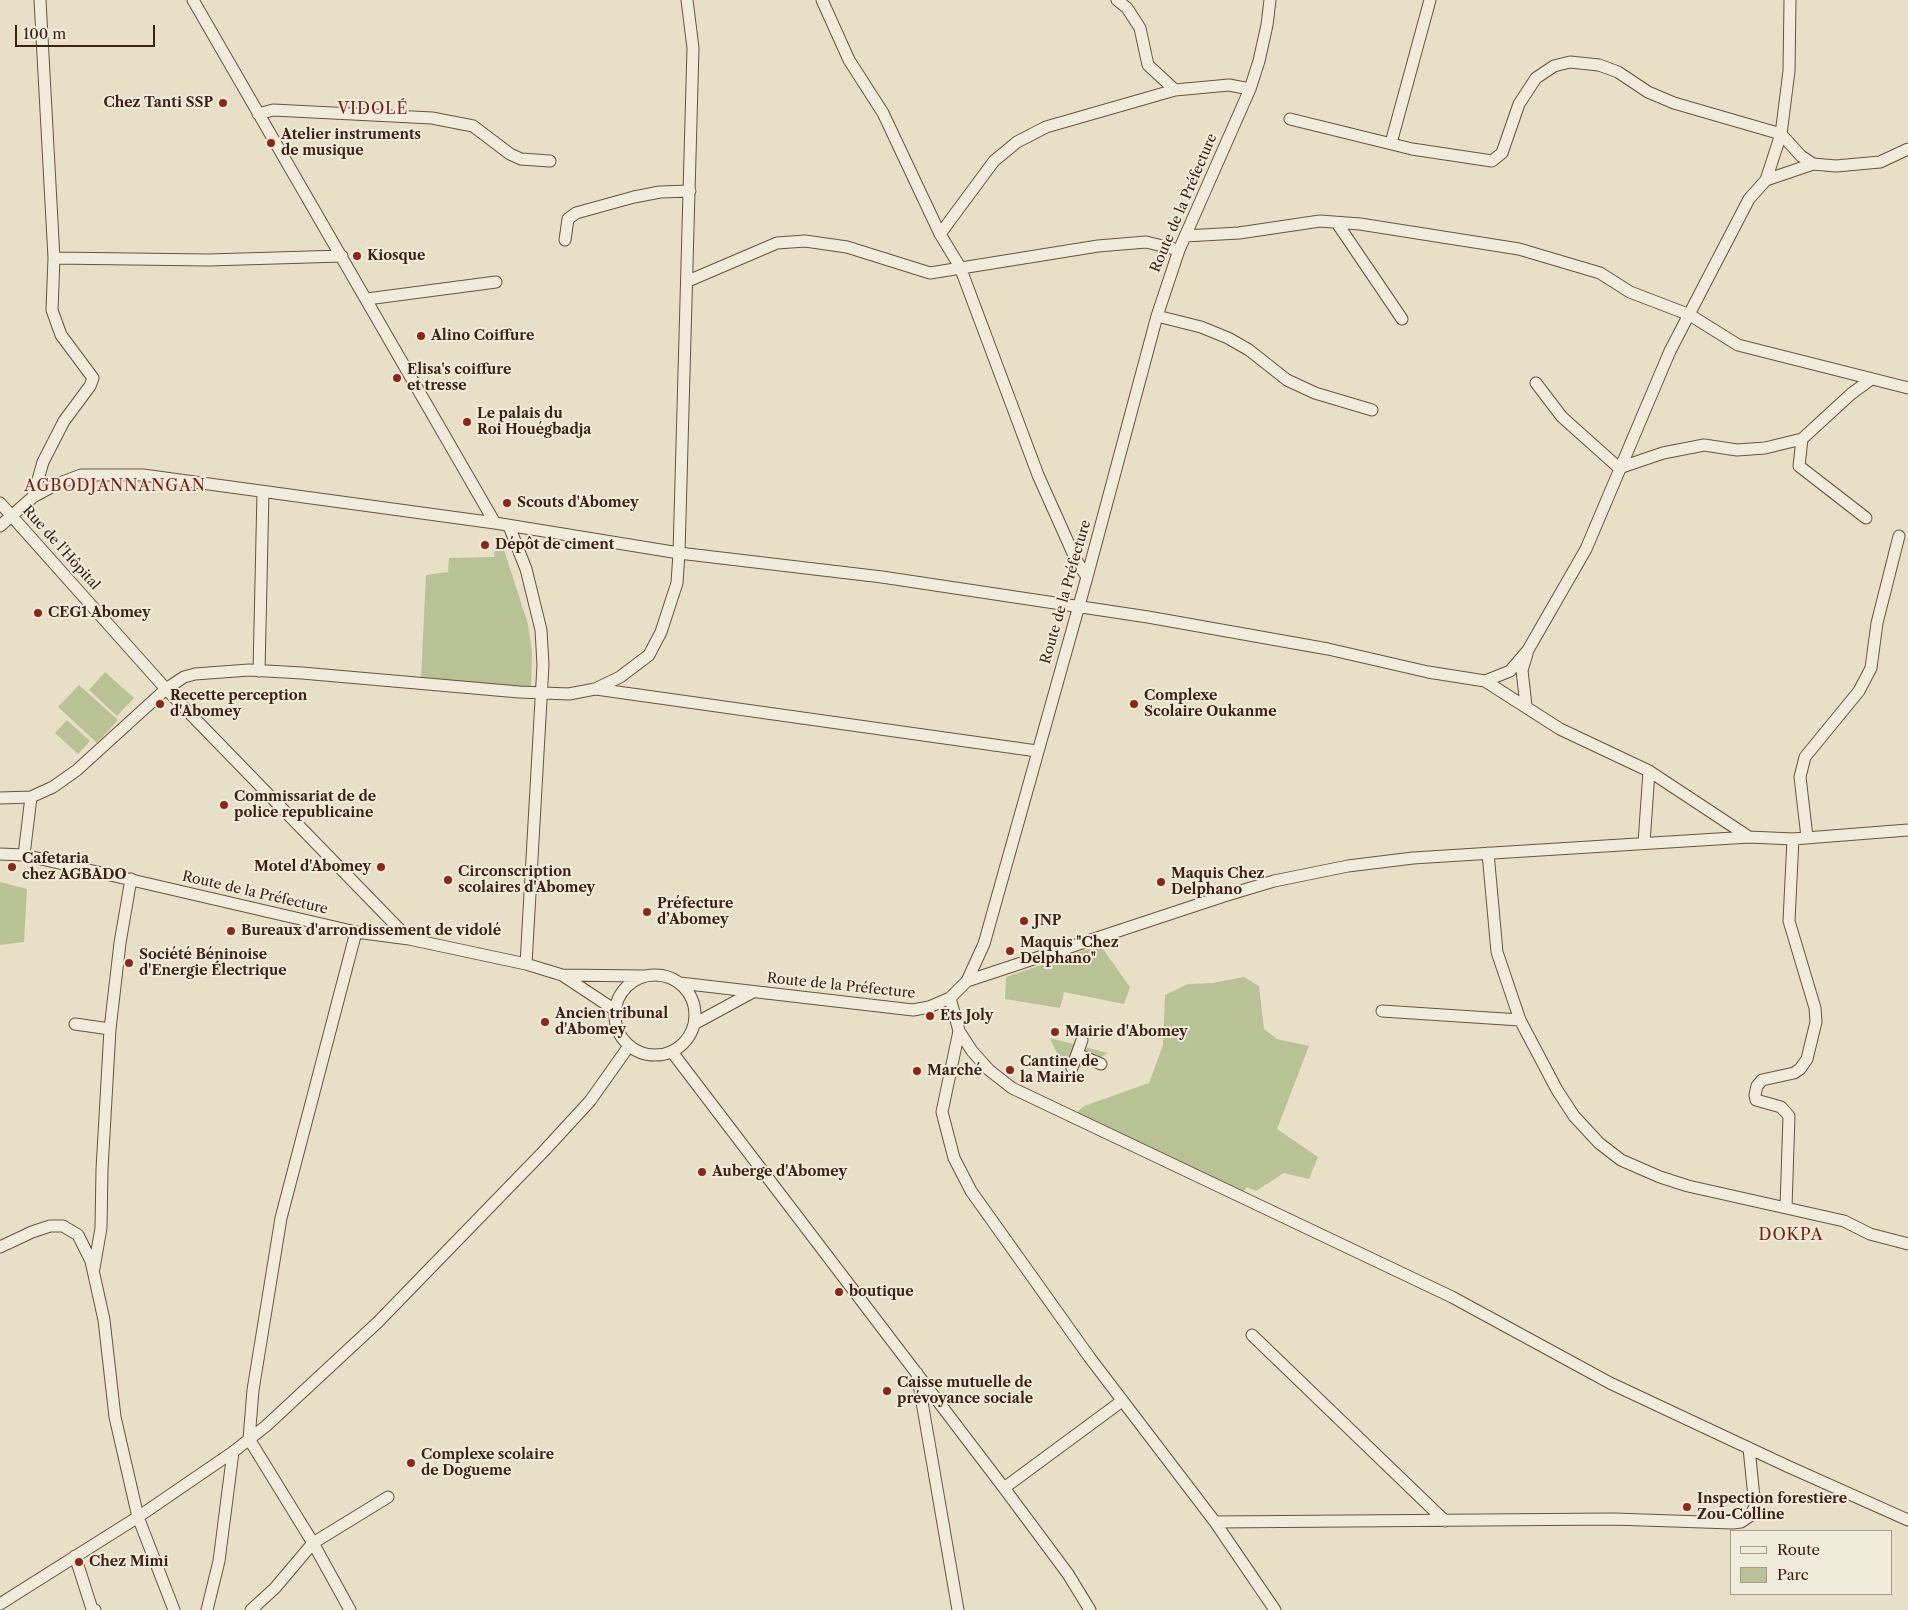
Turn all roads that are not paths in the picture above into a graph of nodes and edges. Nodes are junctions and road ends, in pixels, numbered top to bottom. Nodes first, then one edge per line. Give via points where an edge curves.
1 (40, 0) edge
2 (193, 0) edge
3 (688, 0) edge
4 (822, 0) edge
5 (1117, 0) edge
6 (1270, 0) edge
7 (1430, 0) edge
8 (1790, 0) edge
9 (1250, 89) junction
10 (1175, 90) junction
11 (258, 114) junction
12 (1290, 119) dead end
13 (1781, 134) junction
14 (1391, 143) junction
15 (1908, 149) edge
16 (550, 161) dead end
17 (1813, 164) junction
18 (1766, 180) junction
19 (690, 191) junction
20 (1337, 223) junction
21 (940, 234) junction
22 (1186, 236) junction
23 (565, 240) dead end
24 (1179, 250) junction
25 (342, 256) junction
26 (54, 258) junction
27 (960, 267) junction
28 (688, 281) junction
29 (496, 282) dead end
30 (366, 299) junction
31 (1157, 316) junction
32 (1690, 316) junction
33 (1402, 319) dead end
34 (1870, 380) junction
35 (1536, 383) dead end
36 (1908, 388) edge
37 (1372, 410) dead end
38 (1802, 439) junction
39 (1619, 468) junction
40 (263, 492) junction
41 (33, 497) junction
42 (0, 503) edge
43 (12, 515) junction
44 (1866, 518) dead end
45 (495, 523) junction
46 (0, 526) edge
47 (509, 526) junction
48 (1899, 536) dead end
49 (679, 553) junction
50 (1087, 578) junction
51 (1077, 606) junction
52 (1528, 650) junction
53 (259, 671) junction
54 (1485, 681) junction
55 (166, 689) junction
56 (595, 689) junction
57 (542, 693) junction
58 (1526, 706) junction
59 (1037, 750) junction
60 (1649, 770) junction
61 (31, 797) junction
62 (0, 798) edge
63 (1908, 830) edge
64 (1749, 837) junction
65 (1807, 837) junction
66 (1794, 838) junction
67 (1644, 843) junction
68 (1488, 853) junction
69 (0, 854) edge
70 (24, 855) junction
71 (131, 879) junction
72 (356, 932) junction
73 (409, 939) junction
74 (526, 964) junction
75 (562, 975) junction
76 (642, 976) junction
77 (967, 982) junction
78 (680, 983) junction
79 (753, 992) junction
80 (950, 998) junction
81 (615, 1010) junction
82 (1382, 1011) dead end
83 (1520, 1020) junction
84 (75, 1024) dead end
85 (694, 1024) junction
86 (110, 1029) junction
87 (959, 1031) junction
88 (1082, 1040) dead end
89 (630, 1046) junction
90 (672, 1052) junction
91 (1077, 1054) junction
92 (1101, 1064) dead end
93 (1072, 1068) dead end
94 (1786, 1207) junction
95 (1908, 1244) edge
96 (0, 1247) edge
97 (94, 1268) junction
98 (1252, 1335) dead end
99 (916, 1372) junction
100 (1122, 1400) junction
101 (249, 1439) junction
102 (1749, 1448) junction
103 (233, 1452) junction
104 (1004, 1488) junction
105 (388, 1497) dead end
106 (138, 1517) junction
107 (1908, 1520) edge
108 (1446, 1521) junction
109 (1215, 1522) junction
110 (313, 1543) junction
111 (75, 1556) junction
112 (0, 1604) edge
113 (95, 1610) edge
114 (174, 1610) edge
115 (208, 1610) edge
116 (251, 1610) edge
117 (350, 1610) edge
118 (958, 1610) edge
119 (1090, 1610) edge
120 (1276, 1610) edge

1 - 26 street
2 - 11 street
3 - 19 street via 693,48
4 - 21 street via 849,60 883,113
5 - 10 street via 1127,8 1140,28 1148,65
6 - 9 street, Route de la Préfecture via 1268,25
7 - 14 street
8 - 13 street via 1789,71
9 - 10 street via 1229,85
9 - 22 street, Route de la Préfecture
10 - 21 street via 1046,126 1017,142 994,161
11 - 16 street via 273,110 432,118 473,126 521,159
11 - 25 street
12 - 14 street
13 - 14 street via 1674,103 1599,65 1570,62 1554,66 1536,78 1520,104 1502,153 1492,161 1437,154
13 - 17 street
13 - 18 street
15 - 17 street via 1880,162 1836,166
17 - 18 street
18 - 32 street via 1749,199
19 - 23 street via 634,197 576,213 568,219
19 - 28 street
20 - 22 street via 1320,221 1239,233
20 - 32 street via 1519,249 1600,274 1630,292
20 - 33 street
21 - 27 street
22 - 24 street, Route de la Préfecture
24 - 27 street via 1146,242
24 - 31 street, Route de la Préfecture
25 - 26 street via 210,260
25 - 30 street
26 - 41 street via 54,319 61,335 93,378 64,421 43,462
27 - 28 street via 930,273 847,247 805,242 777,244
27 - 50 street via 1038,475
28 - 49 street
29 - 30 street
30 - 45 street
31 - 37 street via 1201,327 1228,338 1287,380 1315,393
31 - 50 street, Route de la Préfecture
32 - 34 street via 1738,345
32 - 39 street via 1670,351
34 - 36 street
34 - 38 street via 1850,394
35 - 39 street via 1562,417
38 - 39 street via 1765,448 1737,450 1704,446 1663,454
38 - 44 street via 1799,466
39 - 52 street via 1586,549
40 - 41 street via 142,475 81,475
40 - 45 street
40 - 53 street
41 - 43 street
42 - 43 street, Rue de l'Hôpital
43 - 46 street
43 - 55 street, Rue de l'Hôpital
45 - 47 street
47 - 49 street
47 - 57 street via 526,569 541,630
48 - 65 street via 1877,623 1871,668 1859,691 1805,757 1800,777
49 - 51 street via 882,577
49 - 56 street via 677,583 661,632 649,655 620,677
50 - 51 street, Route de la Préfecture
51 - 54 street via 1328,649 1428,672
51 - 59 street, Route de la Préfecture
52 - 54 street via 1510,671
52 - 58 street via 1522,670
53 - 55 street via 195,674
53 - 57 street
54 - 58 street
55 - 61 street via 77,770 42,794
55 - 73 street, Rue de l'Hôpital
56 - 57 street via 569,694
56 - 59 street
57 - 74 street
58 - 60 street via 1560,730
59 - 77 street, Route de la Préfecture via 984,944
60 - 64 street
60 - 67 street
61 - 62 street
61 - 70 street
63 - 65 street
64 - 66 street
64 - 67 street
65 - 66 street
66 - 94 street via 1789,921 1815,1008 1816,1022 1800,1069 1762,1080 1755,1094 1756,1100 1781,1107 1789,1116
67 - 68 street
68 - 77 street via 1348,866 1274,882
68 - 83 street via 1497,952
69 - 70 street, Route de la Préfecture
70 - 71 street, Route de la Préfecture
71 - 72 street, Route de la Préfecture
71 - 86 street
72 - 73 street, Route de la Préfecture
72 - 101 street via 281,1218 253,1390
73 - 74 street, Route de la Préfecture
74 - 75 street, Route de la Préfecture
75 - 76 street, Route de la Préfecture
75 - 81 street, Route de la Préfecture
76 - 78 street via 662,975
76 - 81 street via 621,993
77 - 80 street, Route de la Préfecture
78 - 79 street, Route de la Préfecture
78 - 85 street via 692,998 696,1015
79 - 80 street, Route de la Préfecture via 913,1010
79 - 85 street, Route de la Préfecture
80 - 87 street
81 - 89 street via 617,1030
82 - 83 street
83 - 94 street via 1556,1090 1574,1116 1620,1160 1688,1186
84 - 86 street
85 - 90 street via 686,1040
86 - 97 street via 101,1228
87 - 100 street via 942,1112 954,1158 971,1191
87 - 102 street via 972,1051 1012,1088 1452,1297 1610,1383
88 - 91 street
89 - 90 street via 654,1055
89 - 101 street via 590,1101 392,1308
90 - 99 street
91 - 92 street
91 - 93 street
94 - 95 street via 1844,1221 1870,1234
96 - 97 street via 32,1232 62,1226 78,1235
97 - 106 street via 104,1320 115,1417
98 - 108 street
99 - 104 street
99 - 118 street
100 - 104 street
100 - 109 street
101 - 103 street
101 - 110 street
102 - 107 street
102 - 108 street via 1755,1507 1742,1522 1605,1519
103 - 106 street
103 - 115 street via 219,1561
104 - 119 street via 1068,1574
105 - 110 street
106 - 111 street
106 - 114 street
108 - 109 street
109 - 120 street
110 - 116 street
110 - 117 street
111 - 112 street
111 - 113 street

